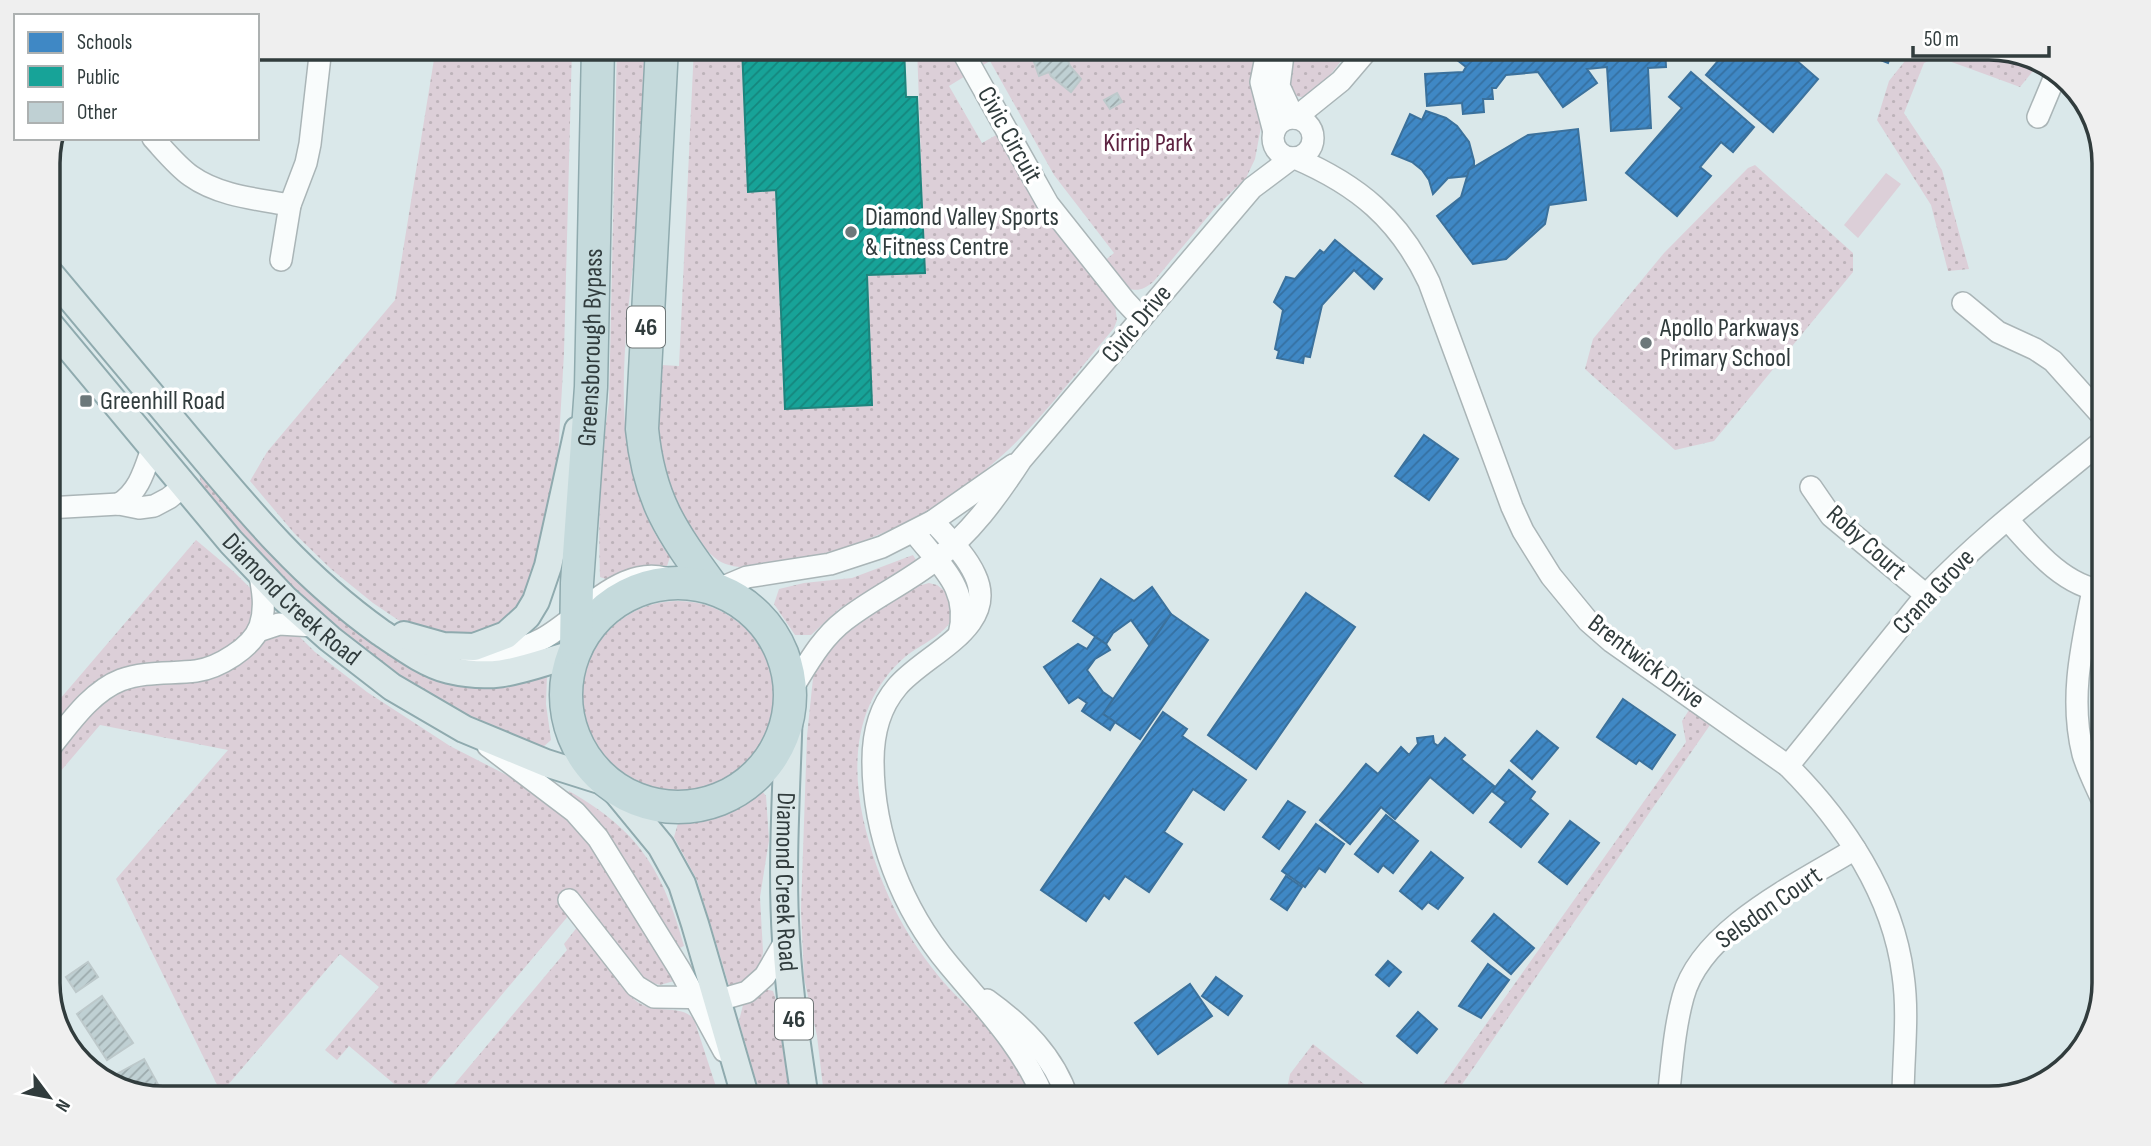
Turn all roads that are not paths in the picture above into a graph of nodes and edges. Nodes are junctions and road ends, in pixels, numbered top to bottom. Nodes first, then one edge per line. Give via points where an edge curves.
1 (320, 59) edge
2 (598, 59) edge
3 (661, 59) edge
4 (967, 59) edge
5 (1266, 59) edge
6 (1282, 59) edge
7 (1360, 59) edge
8 (1341, 81) junction
9 (2053, 82) edge
10 (2038, 117) dead end
11 (1295, 118) junction
12 (1274, 133) junction
13 (1313, 136) junction
14 (155, 140) edge
15 (1294, 158) junction
16 (1342, 180) junction
17 (1252, 188) junction
18 (290, 205) junction
19 (281, 260) dead end
20 (60, 286) edge
21 (1963, 303) dead end
22 (1142, 318) junction
23 (60, 336) edge
24 (591, 387) junction
25 (2091, 404) edge
26 (153, 446) junction
27 (2091, 451) edge
28 (200, 453) junction
29 (1021, 460) junction
30 (185, 485) junction
31 (1811, 487) dead end
32 (119, 504) junction
33 (60, 507) edge
34 (2008, 520) junction
35 (933, 521) junction
36 (914, 532) junction
37 (953, 544) junction
38 (935, 560) junction
39 (259, 572) junction
40 (678, 583) junction
41 (2092, 586) edge
42 (715, 589) junction
43 (1926, 595) junction
44 (576, 615) junction
45 (2092, 616) edge
46 (314, 626) junction
47 (375, 628) junction
48 (258, 631) junction
49 (959, 635) junction
50 (449, 647) junction
51 (575, 651) junction
52 (790, 699) junction
53 (464, 729) junction
54 (60, 737) edge
55 (1788, 766) junction
56 (2092, 775) edge
57 (611, 786) junction
58 (1855, 849) junction
59 (569, 900) dead end
60 (786, 940) junction
61 (966, 984) junction
62 (706, 998) junction
63 (742, 1086) edge
64 (803, 1086) edge
65 (1038, 1086) edge
66 (1063, 1086) edge
67 (1669, 1086) edge
68 (1904, 1086) edge

1 - 18 street via 310,144
2 - 24 highway, Greensborough Bypass / 46
3 - 42 highway, Greensborough Bypass / 46 via 642,429 647,468 662,510
4 - 22 street, Civic Circuit via 1048,204
5 - 12 street via 1261,82
6 - 11 street via 1279,86
7 - 8 street
8 - 11 street
8 - 13 street
9 - 10 street
11 - 12 street via 1280,123
11 - 13 street via 1307,123
12 - 15 street via 1277,150
12 - 17 street, Civic Drive
13 - 15 street via 1306,153
13 - 16 street, Brentwick Drive
14 - 18 street via 182,169 206,185
15 - 16 street, Brentwick Drive
15 - 17 street, Civic Drive
16 - 55 street, Brentwick Drive via 1392,222 1422,268 1507,495 1551,576 1612,642
17 - 22 street, Civic Drive
18 - 19 street
20 - 28 main road, Diamond Creek Road
21 - 25 street via 1998,332 2053,361
22 - 29 street, Civic Drive
23 - 26 main road, Diamond Creek Road
24 - 44 highway, Greensborough Bypass / 46
24 - 50 main road via 548,566 533,608 497,640 474,647
26 - 30 main road, Diamond Creek Road
26 - 32 street via 138,485
27 - 34 street, Crana Grove
28 - 30 main road
28 - 47 main road, Diamond Creek Road via 304,571
29 - 35 street, Civic Drive
29 - 37 street, Civic Drive via 998,494
30 - 32 street via 153,506
30 - 39 main road, Diamond Creek Road
31 - 43 street, Roby Court via 1830,516
32 - 33 street
34 - 41 street via 2059,570
34 - 43 street, Crana Grove
35 - 36 street, Civic Drive
35 - 37 street
36 - 38 street
36 - 42 street, Civic Drive via 830,564 756,575
37 - 38 street, Civic Drive
37 - 49 street via 970,565 981,592 979,610
38 - 49 street via 959,592 964,614
38 - 52 street, Civic Drive via 845,619 826,638
39 - 46 main road, Diamond Creek Road
39 - 48 street via 264,606
40 - 42 highway, 46
40 - 44 street via 658,576 626,582
40 - 51 highway, 46 via 646,588 616,602 591,624
42 - 52 highway, 46 via 738,600 765,625 783,656
43 - 55 street, Crana Grove
44 - 50 street via 540,640 513,650 480,653
44 - 51 highway, Greensborough Bypass / 46
45 - 56 street via 2078,662 2076,696 2084,756
46 - 48 street via 290,623
46 - 53 main road, Diamond Creek Road via 392,687
47 - 50 main road
47 - 51 main road, Diamond Creek Road via 438,667 469,674 508,674
48 - 54 street via 233,655 209,668 136,676 107,687
49 - 61 street via 912,672 888,700 876,733 873,761 882,834 897,882 921,927
51 - 57 highway, 46 via 565,690 567,716 581,753
52 - 57 highway, 46 via 780,741 771,757 729,795 675,808 638,801
52 - 60 main road, Diamond Creek Road / 46
53 - 57 main road, Diamond Creek Road
53 - 62 street via 567,805 590,829
55 - 58 street, Brentwick Drive
57 - 62 main road, 46 via 661,846 677,873 695,924
58 - 67 street, Selsdon Court via 1730,928 1703,958 1683,995
58 - 68 street, Brentwick Drive via 1894,931 1903,974
59 - 62 street via 642,991 654,997
60 - 62 street via 756,986 740,995
60 - 64 main road, Diamond Creek Road / 46
61 - 65 street via 1026,1062
61 - 66 street via 1018,1022 1049,1057
62 - 63 main road, 46

